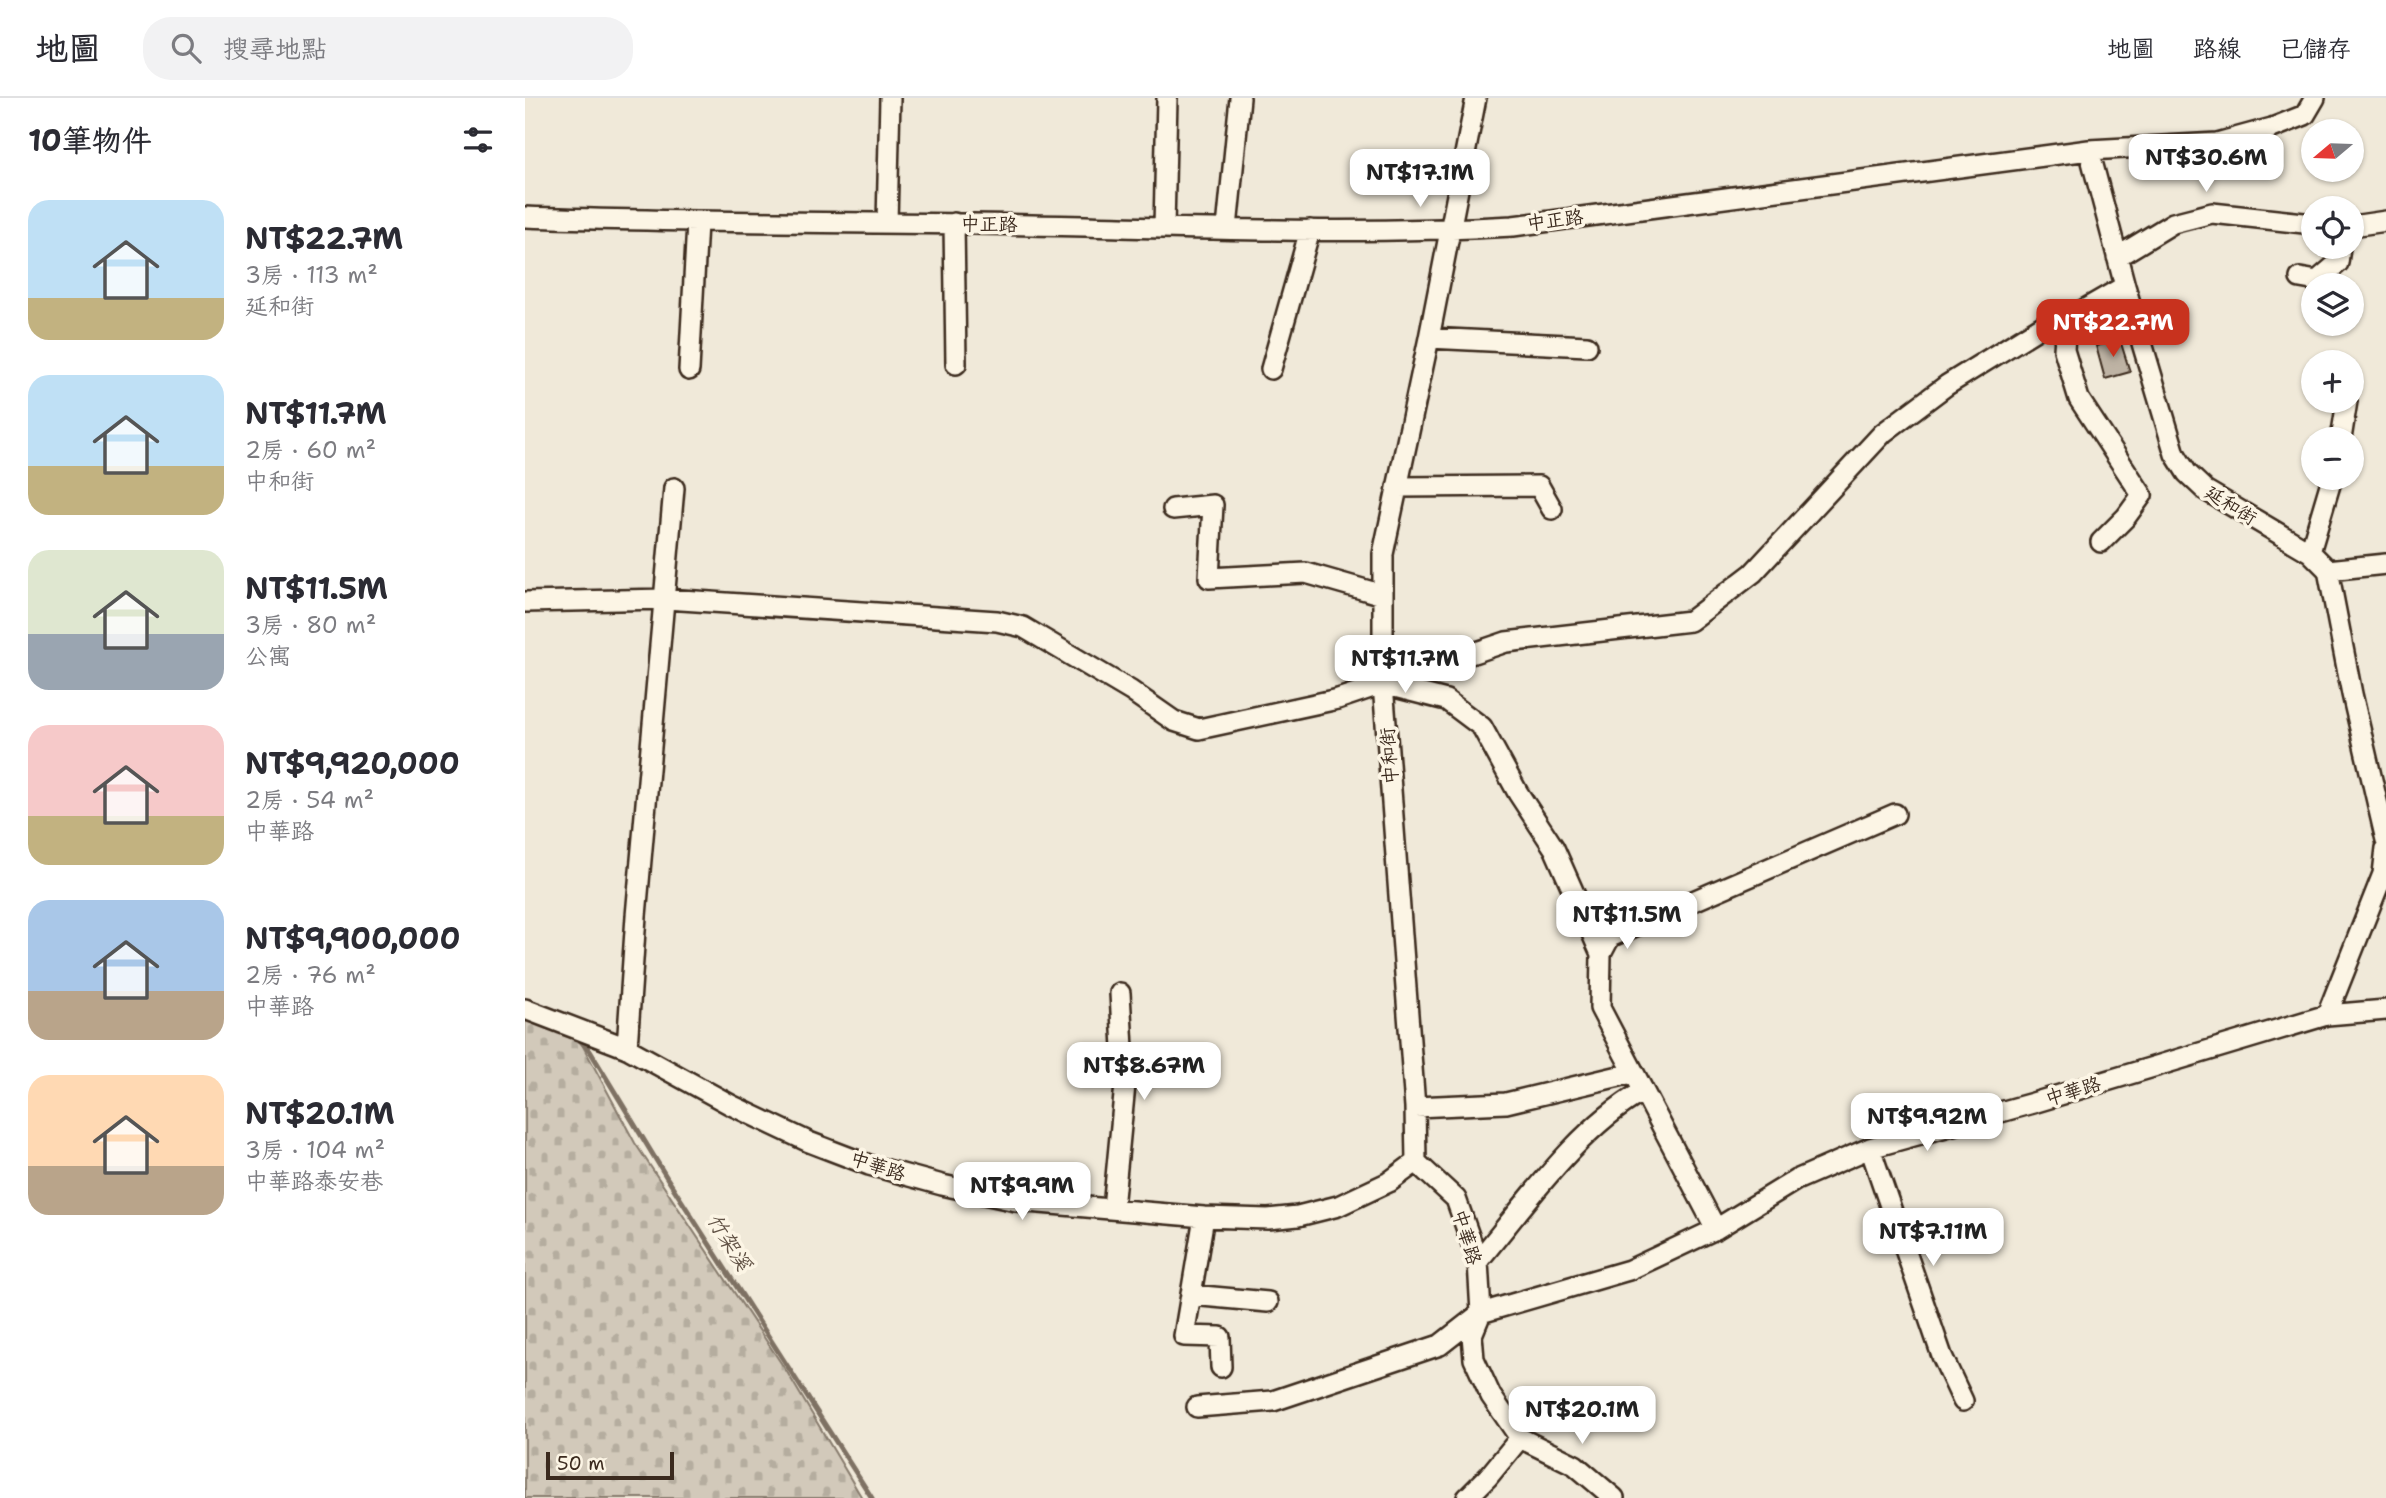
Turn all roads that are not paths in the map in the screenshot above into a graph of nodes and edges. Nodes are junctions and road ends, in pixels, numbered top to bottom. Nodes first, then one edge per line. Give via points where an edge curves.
1 (890, 98) edge
2 (1167, 98) edge
3 (1240, 98) edge
4 (1476, 98) edge
5 (2315, 98) edge
6 (2088, 150) junction
7 (525, 217) edge
8 (2386, 221) edge
9 (887, 222) junction
10 (697, 223) junction
11 (954, 223) junction
12 (2301, 224) edge
13 (2364, 224) edge
14 (1164, 227) junction
15 (1227, 228) junction
16 (1448, 229) junction
17 (1310, 230) junction
18 (2117, 257) junction
19 (2338, 259) edge
20 (2300, 278) dead end
21 (2125, 286) junction
22 (2066, 320) junction
23 (1429, 338) junction
24 (1587, 346) dead end
25 (956, 364) dead end
26 (1271, 369) dead end
27 (689, 370) dead end
28 (1397, 487) junction
29 (674, 488) dead end
30 (2328, 490) edge
31 (1173, 509) dead end
32 (1552, 509) dead end
33 (2101, 542) dead end
34 (2310, 552) junction
35 (2386, 564) edge
36 (2328, 570) junction
37 (1384, 595) junction
38 (666, 599) junction
39 (525, 602) edge
40 (1383, 684) junction
41 (1895, 814) dead end
42 (2386, 840) edge
43 (2386, 848) edge
44 (1601, 954) junction
45 (1120, 993) dead end
46 (525, 1009) edge
47 (2386, 1010) edge
48 (2327, 1015) junction
49 (627, 1048) junction
50 (1632, 1073) junction
51 (1642, 1092) junction
52 (1415, 1107) junction
53 (1870, 1148) junction
54 (1416, 1162) junction
55 (1113, 1209) junction
56 (1204, 1217) junction
57 (1716, 1230) junction
58 (1478, 1261) junction
59 (1191, 1295) junction
60 (1268, 1302) dead end
61 (1481, 1312) junction
62 (1221, 1367) dead end
63 (1963, 1401) dead end
64 (1197, 1407) dead end
65 (1520, 1438) junction
66 (1467, 1498) edge
67 (1614, 1498) edge

1 - 9 street
2 - 14 street
3 - 15 street
4 - 16 street, 中和街
5 - 6 street, 中正路 via 2305,115 2217,143
6 - 16 street, 中正路 via 1513,226
6 - 18 street, 延和街
7 - 10 street, 中正路
8 - 13 street
9 - 10 street, 中正路
9 - 11 street, 中正路
10 - 27 street
11 - 14 street, 中正路
11 - 25 street
12 - 18 street via 2211,213 2173,223
14 - 15 street, 中正路
15 - 17 street, 中正路
16 - 17 street, 中正路
16 - 23 street, 中和街
17 - 26 street
18 - 21 street, 延和街
19 - 20 street via 2317,281
21 - 22 street
21 - 34 street, 延和街 via 2175,453 2187,474 2204,490
22 - 33 street via 2064,350 2079,399 2142,495
22 - 40 street via 2044,325 1947,385 1884,433 1753,573 1690,621 1506,642
23 - 24 street
23 - 28 street, 中和街
28 - 32 street via 1539,486
28 - 37 street, 中和街 via 1383,554
29 - 38 street
30 - 34 street
31 - 37 street via 1213,505 1209,578 1306,573
34 - 36 street, 延和街
35 - 36 street
36 - 42 street
37 - 40 street, 中和街
38 - 39 street
38 - 40 street via 997,621 1023,627 1174,721 1199,729 1338,699
38 - 49 street
40 - 44 street via 1446,700 1482,727 1554,848
40 - 52 street, 中和街
41 - 44 street via 1610,937
43 - 48 street via 2383,874
44 - 50 street via 1600,1008
45 - 55 street via 1125,1085
46 - 49 street, 中華路
47 - 48 street, 中華路
48 - 53 street, 中華路
49 - 55 street, 中華路 via 731,1105 869,1165 1016,1201
50 - 51 street
50 - 52 street via 1507,1103
51 - 57 street
51 - 58 street via 1617,1107 1565,1157
52 - 54 street, 中和街
53 - 57 street, 中華路 via 1796,1180
53 - 63 street via 1942,1356
54 - 56 street, 中華路 via 1389,1182 1338,1206 1268,1219
54 - 58 street, 中華路 via 1456,1199
55 - 56 street, 中華路
56 - 59 street
57 - 61 street, 中華路 via 1629,1270
58 - 61 street, 中華路
59 - 60 street
59 - 62 street via 1184,1336 1220,1337
61 - 64 street via 1440,1345 1333,1382 1273,1401
61 - 65 street via 1472,1335 1475,1359 1491,1396
65 - 66 street
65 - 67 street via 1575,1465

